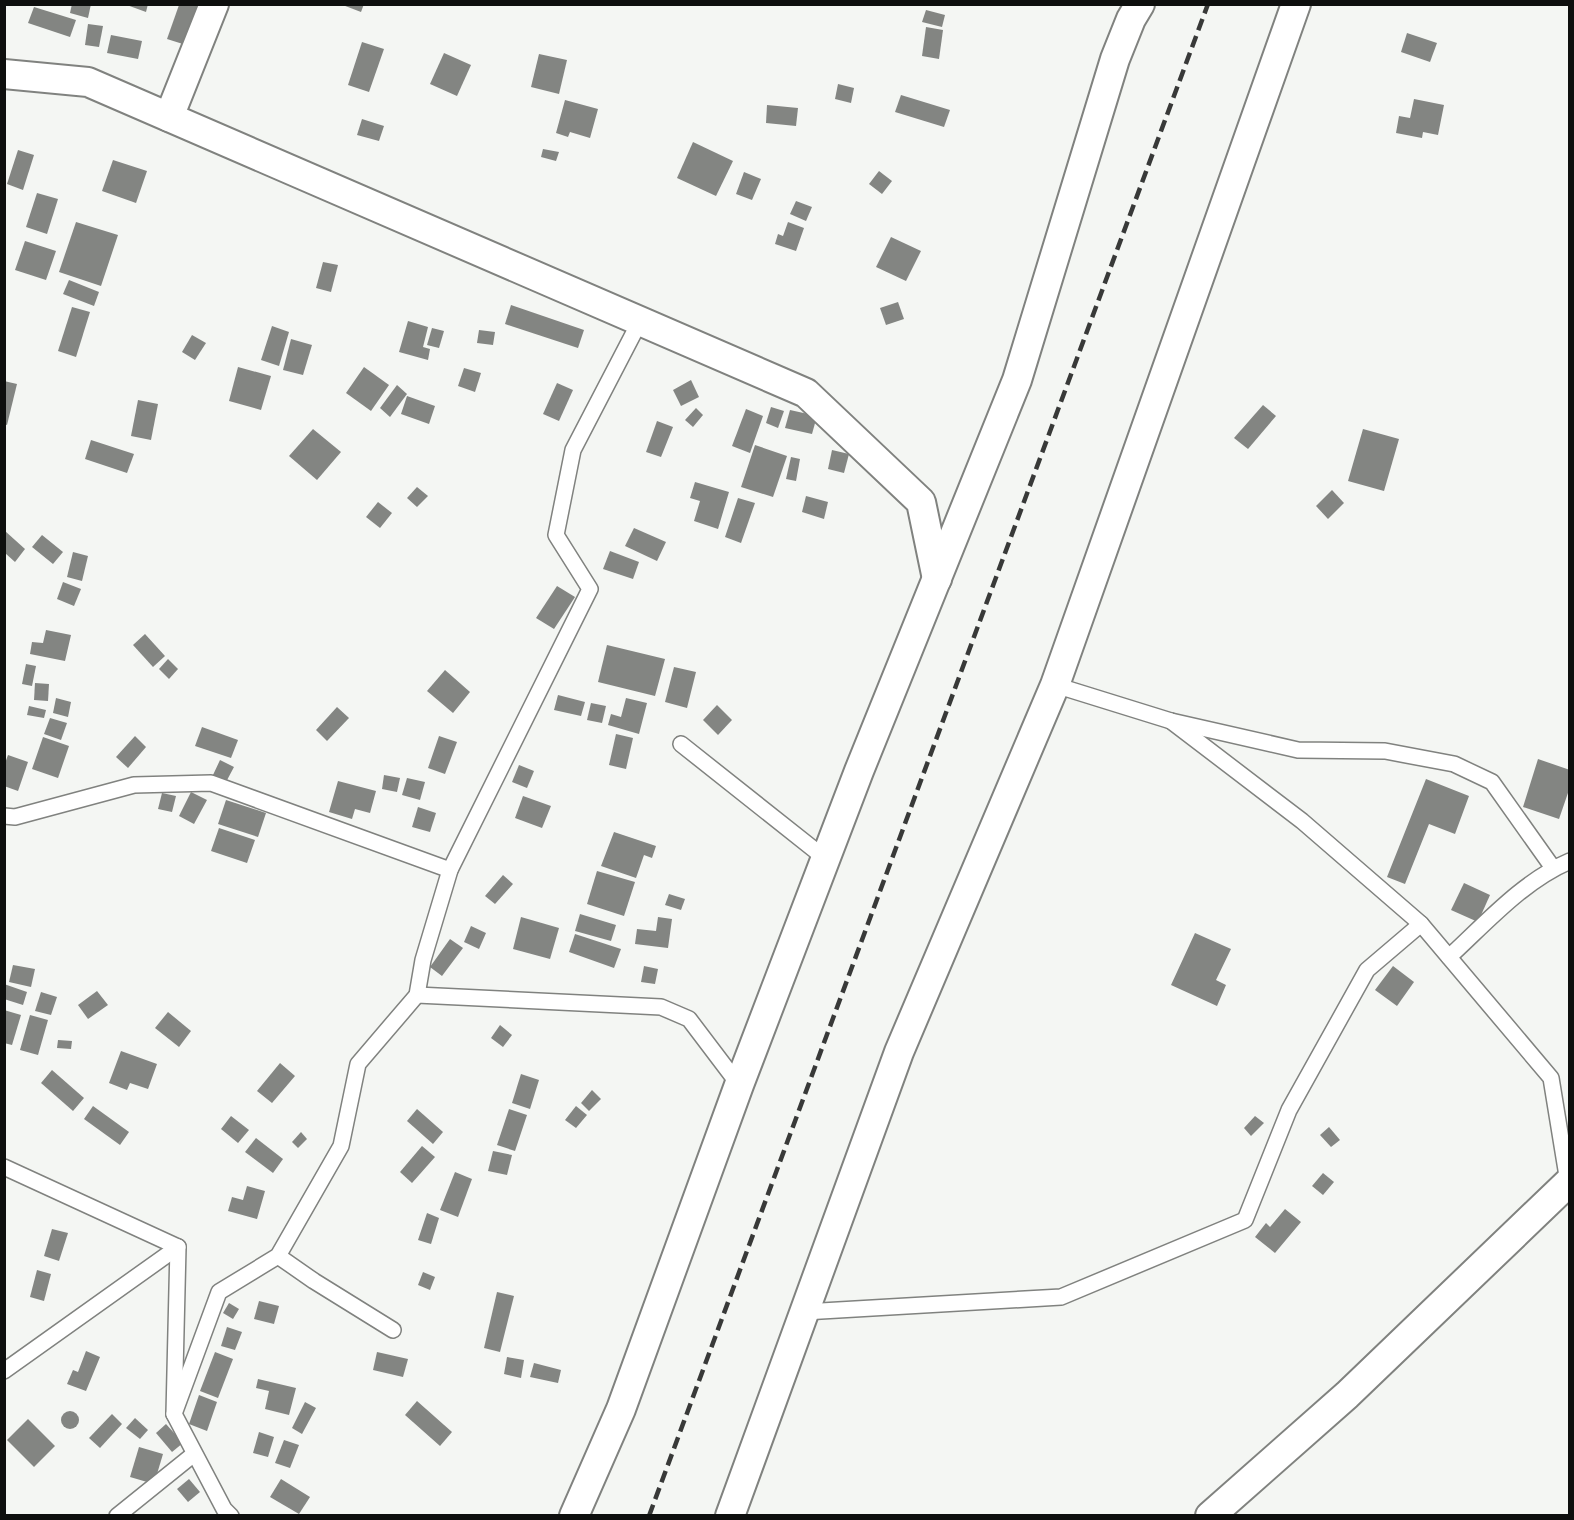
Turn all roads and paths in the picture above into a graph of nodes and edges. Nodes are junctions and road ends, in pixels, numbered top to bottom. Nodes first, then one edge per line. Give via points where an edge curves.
1 (214, 4) edge
2 (1140, 4) edge
3 (1296, 4) edge
4 (4, 74) edge
5 (169, 117) junction
6 (640, 321) junction
7 (937, 579) junction
8 (1055, 685) junction
9 (1171, 721) junction
10 (681, 744) dead end
11 (4, 816) edge
12 (826, 859) junction
13 (1569, 861) edge
14 (1553, 868) junction
15 (450, 870) junction
16 (1421, 924) junction
17 (1449, 957) junction
18 (417, 995) junction
19 (739, 1085) junction
20 (4, 1167) edge
21 (1569, 1181) edge
22 (178, 1247) junction
23 (278, 1256) junction
24 (804, 1312) junction
25 (393, 1330) dead end
26 (4, 1371) edge
27 (174, 1414) junction
28 (194, 1454) junction
29 (225, 1513) edge
30 (117, 1515) edge
31 (574, 1515) edge
32 (730, 1515) edge
33 (1210, 1515) edge

1 - 5 street
2 - 7 street via 1115,59 1017,380
3 - 8 street
4 - 5 street via 88,82
5 - 6 street
6 - 7 street via 806,393 921,502
6 - 15 lane via 573,450 556,535 590,590
7 - 12 street
8 - 9 lane
8 - 24 street via 898,1052
9 - 14 lane via 1298,750 1385,751 1454,764 1492,782
9 - 16 lane via 1302,821
10 - 12 lane
11 - 15 lane via 134,784 211,783
12 - 19 street
13 - 14 lane
14 - 17 lane via 1505,905
15 - 18 lane via 423,960
16 - 17 lane
16 - 24 lane via 1367,970 1289,1110 1245,1220 1060,1297
17 - 21 lane via 1551,1078
18 - 19 lane via 661,1006 689,1019
18 - 23 lane via 358,1064 340,1146
19 - 31 street via 621,1409
20 - 22 lane
21 - 33 street via 1347,1395
22 - 26 lane
22 - 27 lane
23 - 25 lane
23 - 27 lane via 219,1292
24 - 32 street
27 - 28 lane
28 - 29 lane
28 - 30 lane

